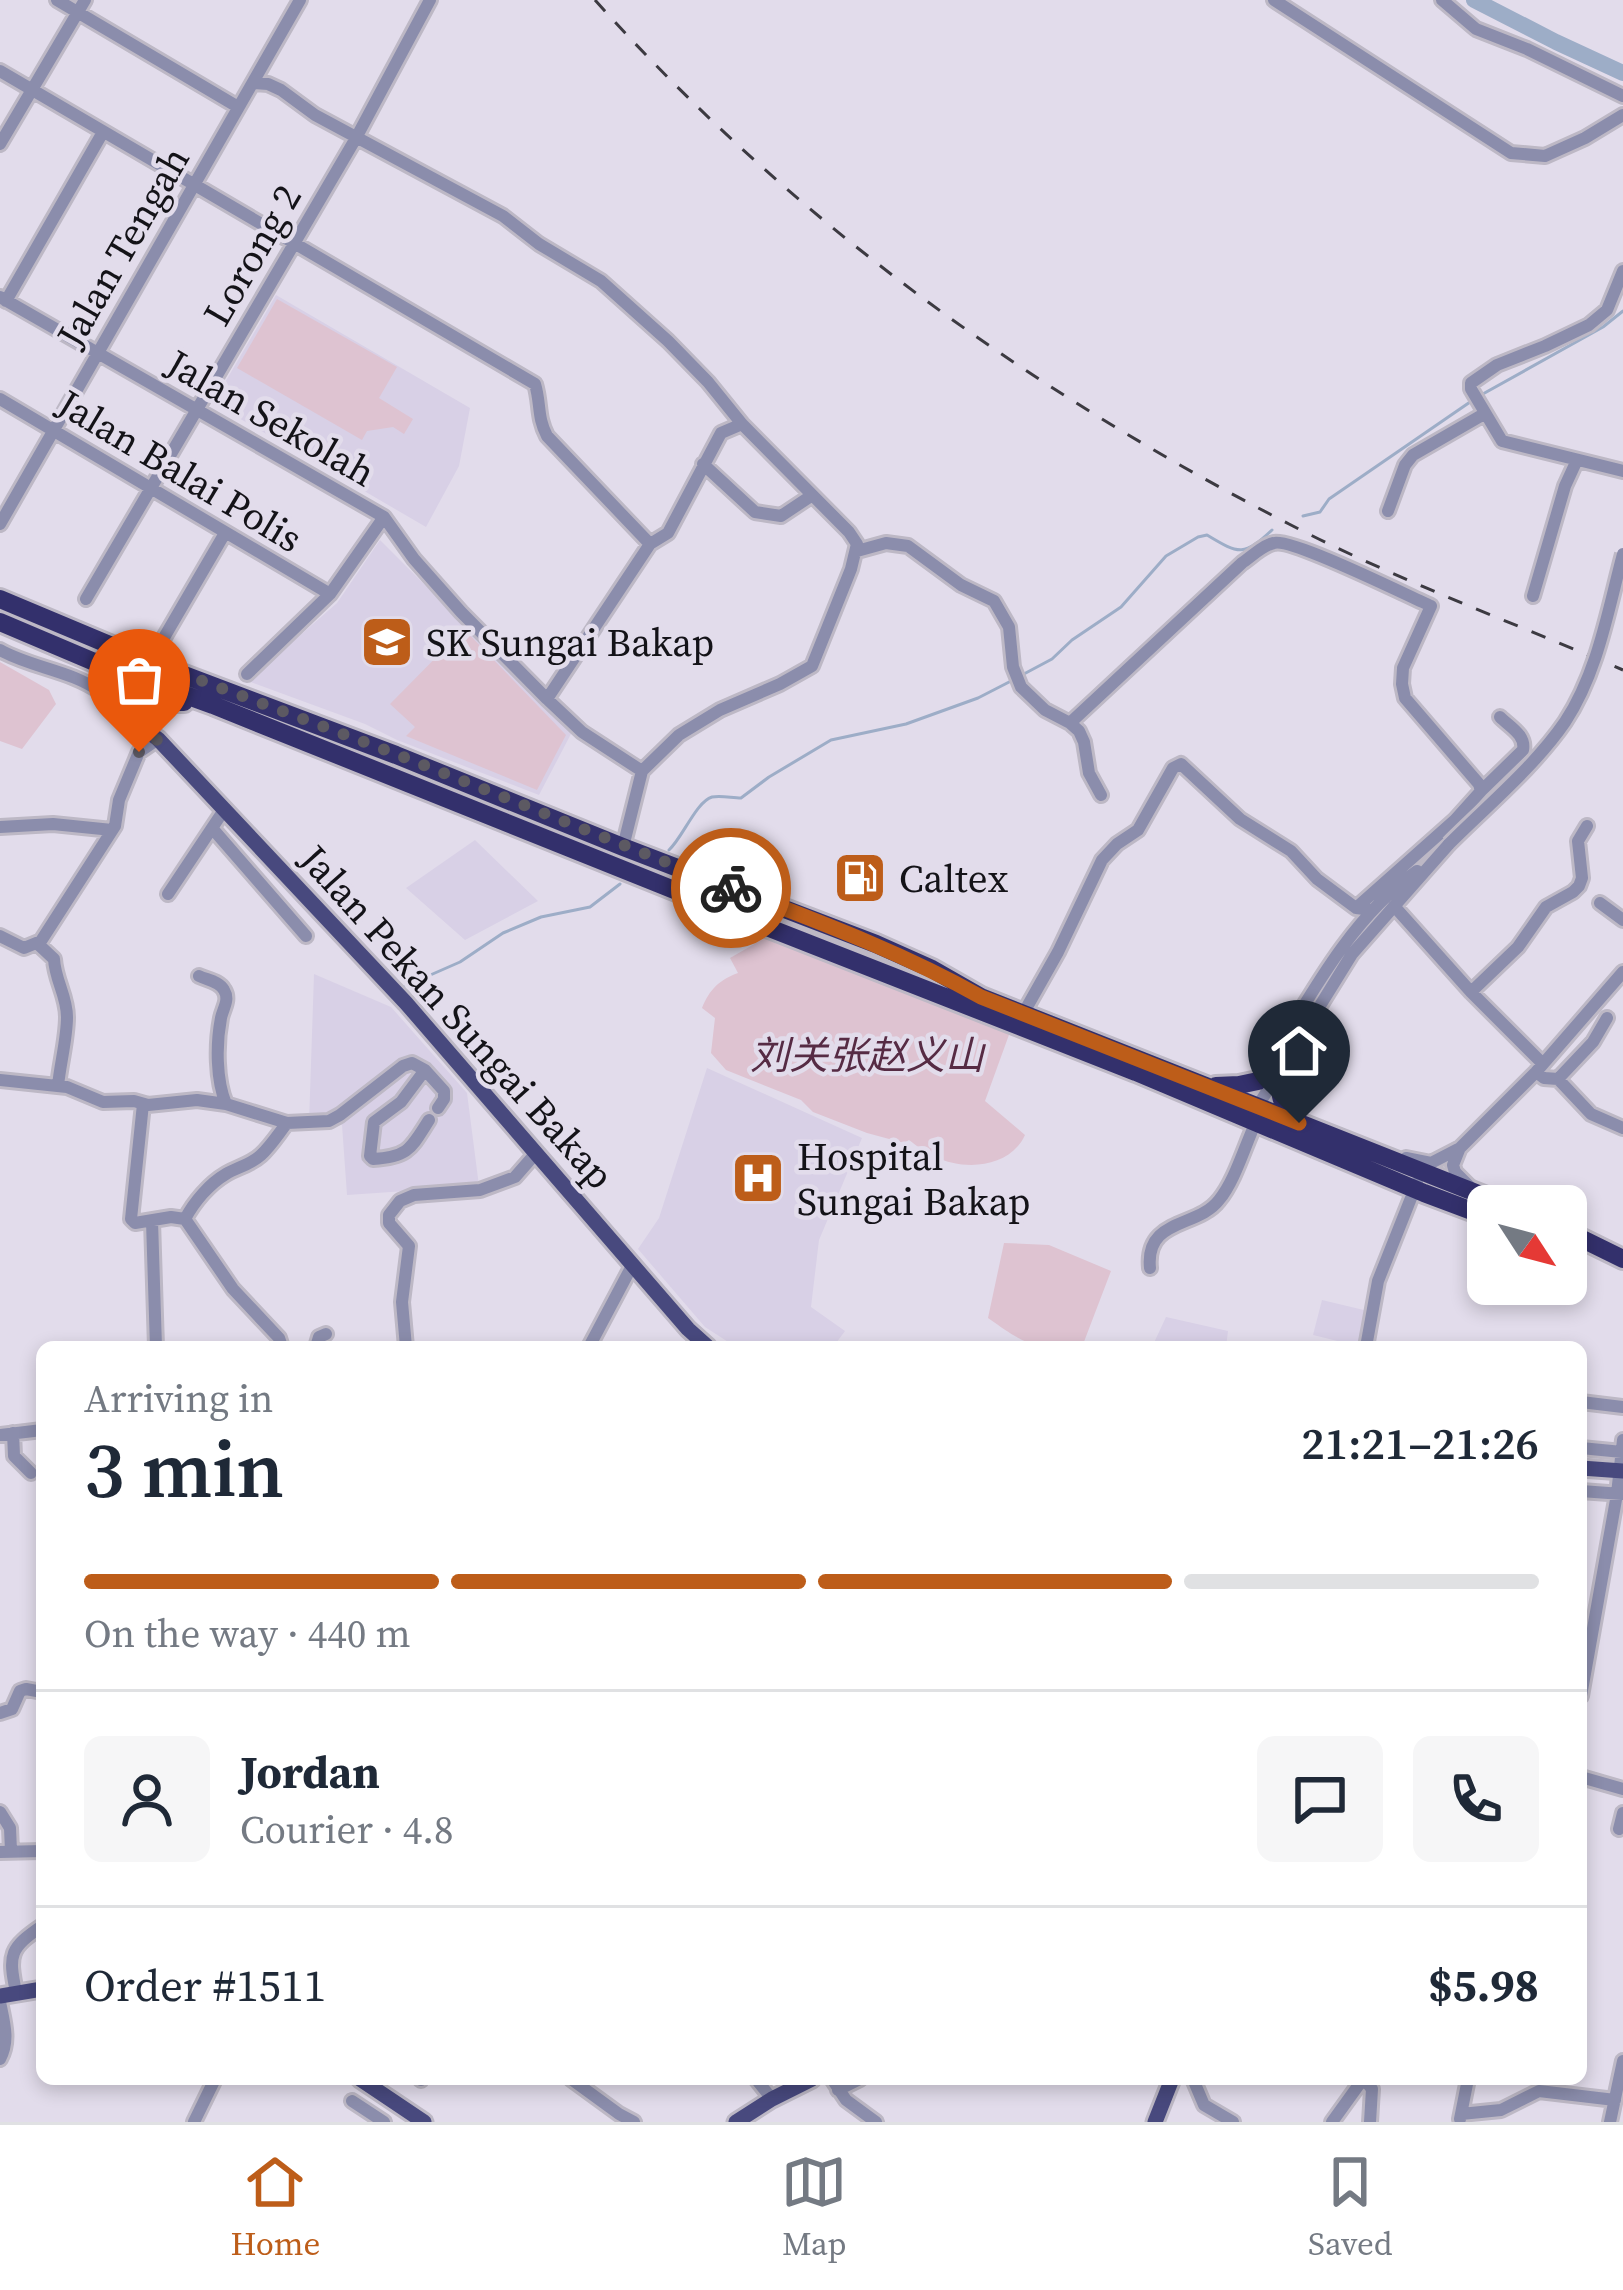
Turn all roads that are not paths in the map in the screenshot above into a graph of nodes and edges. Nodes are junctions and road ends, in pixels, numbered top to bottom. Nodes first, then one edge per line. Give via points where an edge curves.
1 (57, 0) edge
2 (300, 0) edge
3 (430, 0) edge
4 (1274, 0) edge
5 (1442, 0) edge
6 (81, 6) edge
7 (0, 71) edge
8 (253, 82) junction
9 (32, 90) junction
10 (1623, 96) edge
11 (238, 106) junction
12 (1623, 115) edge
13 (103, 132) junction
14 (356, 138) junction
15 (0, 144) edge
16 (194, 184) junction
17 (294, 243) junction
18 (1623, 271) edge
19 (3, 299) edge
20 (97, 352) junction
21 (0, 399) edge
22 (1479, 404) junction
23 (196, 410) junction
24 (742, 424) junction
25 (53, 431) junction
26 (1577, 460) junction
27 (703, 464) junction
28 (1623, 471) edge
29 (151, 489) junction
30 (811, 496) junction
31 (1388, 511) dead end
32 (384, 517) junction
33 (0, 524) edge
34 (225, 533) junction
35 (650, 544) junction
36 (857, 551) junction
37 (1623, 554) edge
38 (330, 594) junction
39 (1533, 596) dead end
40 (0, 599) edge
41 (86, 599) dead end
42 (0, 622) edge
43 (161, 640) dead end
44 (0, 650) edge
45 (7, 661) edge
46 (92, 661) junction
47 (147, 671) junction
48 (247, 674) dead end
49 (547, 699) junction
50 (213, 705) junction
51 (1499, 717) dead end
52 (1070, 723) junction
53 (148, 726) junction
54 (642, 771) junction
55 (1481, 790) junction
56 (1101, 795) dead end
57 (224, 810) junction
58 (1587, 826) dead end
59 (0, 827) edge
60 (212, 828) junction
61 (112, 830) junction
62 (623, 847) junction
63 (1433, 860) junction
64 (1412, 887) junction
65 (168, 894) dead end
66 (1600, 903) dead end
67 (1394, 906) junction
68 (1356, 908) junction
69 (1377, 912) junction
70 (1623, 920) edge
71 (1362, 924) junction
72 (1408, 924) junction
73 (0, 936) edge
74 (306, 936) dead end
75 (38, 944) junction
76 (1623, 972) edge
77 (199, 976) dead end
78 (1471, 992) junction
79 (1591, 1010) junction
80 (1023, 1014) junction
81 (1607, 1018) junction
82 (1623, 1022) edge
83 (1287, 1059) junction
84 (459, 1064) junction
85 (1539, 1068) junction
86 (425, 1070) junction
87 (1558, 1079) junction
88 (0, 1080) edge
89 (1258, 1081) junction
90 (437, 1083) junction
91 (1200, 1083) junction
92 (58, 1086) junction
93 (143, 1104) junction
94 (226, 1104) junction
95 (439, 1108) dead end
96 (1249, 1113) junction
97 (429, 1120) dead end
98 (287, 1123) junction
99 (1299, 1123) junction
100 (1623, 1128) edge
101 (1366, 1148) junction
102 (1460, 1148) junction
103 (536, 1153) junction
104 (1418, 1180) junction
105 (1468, 1185) edge
106 (1467, 1190) edge
107 (1467, 1206) edge
108 (185, 1219) junction
109 (152, 1221) junction
110 (1587, 1243) edge
111 (1587, 1247) edge
112 (1597, 1249) junction
113 (1623, 1259) edge
114 (633, 1264) junction
115 (1150, 1268) dead end
116 (326, 1334) dead end
117 (156, 1341) edge
118 (280, 1341) edge
119 (318, 1341) edge
120 (405, 1341) edge
121 (592, 1341) edge
122 (701, 1341) edge
123 (1367, 1341) edge
124 (1587, 1403) edge
125 (1623, 1407) edge
126 (36, 1431) edge
127 (6, 1434) edge
128 (1623, 1440) edge
129 (1587, 1449) edge
130 (1622, 1453) edge
131 (1587, 1468) edge
132 (1622, 1471) edge
133 (32, 1473) dead end
134 (1587, 1491) edge
135 (1620, 1494) edge
136 (1587, 1665) edge
137 (36, 1691) edge
138 (0, 1713) edge
139 (1587, 1780) edge
140 (1623, 1789) edge
141 (0, 1812) edge
142 (1623, 1813) edge
143 (1619, 1829) dead end
144 (5, 1851) edge
145 (36, 1851) edge
146 (36, 1931) edge
147 (36, 1990) edge
148 (5, 1997) edge
149 (0, 2059) edge
150 (1623, 2061) edge
151 (212, 2085) edge
152 (367, 2085) edge
153 (579, 2085) edge
154 (761, 2085) edge
155 (800, 2085) edge
156 (835, 2085) edge
157 (1170, 2085) edge
158 (1196, 2085) edge
159 (1360, 2085) edge
160 (1369, 2085) edge
161 (1467, 2085) edge
162 (1540, 2085) edge
163 (772, 2099) junction
164 (1615, 2100) junction
165 (352, 2102) dead end
166 (405, 2117) edge
167 (1460, 2118) edge
168 (194, 2122) edge
169 (384, 2122) edge
170 (424, 2122) edge
171 (634, 2122) edge
172 (736, 2122) edge
173 (876, 2122) edge
174 (1155, 2122) edge
175 (1234, 2122) edge
176 (1332, 2122) edge
177 (1370, 2122) edge
178 (1610, 2122) edge

1 - 6 street
2 - 8 street, Jalan Tengah
3 - 14 street, Lorong 2
4 - 12 street via 1511,154 1545,156
5 - 10 street via 1476,29
6 - 9 street
6 - 11 street
7 - 9 street
8 - 11 street, Jalan Tengah
8 - 14 street via 281,90
9 - 13 street
9 - 15 street
11 - 16 street, Jalan Tengah
13 - 16 street
13 - 19 street
14 - 17 street, Lorong 2
14 - 24 street via 503,216 601,281
16 - 17 street
16 - 20 street, Jalan Tengah
17 - 23 street, Lorong 2
17 - 35 street via 535,384 547,436
18 - 22 street via 1607,310 1471,383
19 - 20 street, Jalan Sekolah
20 - 23 street, Jalan Sekolah
20 - 25 street, Jalan Tengah
21 - 25 street, Jalan Balai Polis
22 - 26 street via 1502,441
22 - 31 street via 1413,455
23 - 29 street, Lorong 2
23 - 32 street, Jalan Sekolah
24 - 27 street via 721,433
24 - 30 street
25 - 29 street, Jalan Balai Polis
25 - 33 street, Jalan Tengah
26 - 28 street
26 - 39 street
27 - 30 street via 755,512 781,516
27 - 35 street via 668,533
29 - 34 street, Jalan Balai Polis
29 - 41 street, Lorong 2
30 - 36 street via 849,532
32 - 38 street
32 - 49 street, Jalan Sekolah via 461,612
34 - 38 street, Jalan Balai Polis
34 - 43 street
35 - 49 street
36 - 52 street via 908,546 988,596 1009,627 1021,687
36 - 54 street via 812,666 679,735
37 - 63 street, bridge via 1590,675 1565,721
38 - 48 street
40 - 47 highway
42 - 46 highway
44 - 45 street
45 - 53 street via 61,671 105,695 121,721
46 - 47 highway
46 - 53 highway via 124,683
47 - 50 highway
47 - 53 main road
47 - 62 highway via 396,754
49 - 54 street, Jalan Sekolah
50 - 53 highway via 165,701
50 - 96 highway
51 - 55 street via 1523,739 1523,750
52 - 55 street via 1242,563 1279,541 1431,606 1402,684
52 - 56 street
53 - 57 main road, Jalan Pekan Sungai Bakap
53 - 61 street
54 - 62 street
55 - 68 street
57 - 60 street
57 - 84 main road, Jalan Pekan Sungai Bakap
58 - 78 street via 1578,841 1579,886 1546,907
59 - 61 street
60 - 65 street
60 - 74 street
61 - 75 street
62 - 80 highway via 876,944
63 - 64 street
63 - 69 street
64 - 67 street
64 - 72 street
66 - 70 street
67 - 69 street
67 - 72 street
68 - 69 street
68 - 71 street
68 - 80 street via 1180,764 1138,830 1102,860
69 - 71 street
69 - 72 street
69 - 83 street
71 - 89 street
72 - 78 street
73 - 75 street via 24,948
75 - 92 street via 54,959 67,1016
76 - 79 street
77 - 94 street via 224,989 219,1072
78 - 85 street
79 - 81 street
79 - 85 street
80 - 91 highway
81 - 82 street
81 - 87 street
83 - 96 street
83 - 99 highway via 1279,1093
84 - 90 street
84 - 103 main road, Jalan Pekan Sungai Bakap
85 - 87 street via 1544,1078
85 - 102 street
86 - 90 street
86 - 97 street via 374,1122 370,1156 398,1158
86 - 98 street via 403,1066 329,1121
87 - 100 street via 1591,1114
88 - 92 street
89 - 91 highway
89 - 96 street
90 - 95 street via 444,1091
91 - 96 highway
92 - 93 street via 103,1102
93 - 94 street
93 - 109 street via 130,1213 135,1222
94 - 98 street
96 - 99 highway
96 - 104 highway
96 - 115 street via 1218,1203 1163,1231
98 - 108 street via 262,1154 208,1189
99 - 101 highway
101 - 102 street via 1431,1163
101 - 104 highway
102 - 105 street via 1453,1165
103 - 114 main road, Jalan Pekan Sungai Bakap
103 - 120 street via 515,1177 480,1190 414,1195 389,1215 410,1246
104 - 106 highway
104 - 107 highway
104 - 123 street via 1378,1281
108 - 109 street
108 - 118 street
109 - 117 street
110 - 112 highway
111 - 112 highway
112 - 113 highway
114 - 121 street
114 - 122 main road, Jalan Pekan Sungai Bakap
116 - 119 street
124 - 125 street
126 - 127 street
127 - 133 street
128 - 130 street
129 - 130 street
130 - 132 street
131 - 132 main road
132 - 135 street
134 - 135 street
135 - 136 street
137 - 138 street via 20,1691 12,1709
139 - 140 street
141 - 144 street via 10,1828
142 - 143 street
144 - 145 street
146 - 148 street via 14,1949
147 - 148 main road
148 - 149 street
150 - 164 street
151 - 168 street
152 - 166 main road
153 - 171 street
154 - 163 street
155 - 163 main road
156 - 173 street
157 - 174 main road
158 - 175 street via 1204,2105
159 - 176 street
160 - 177 street
161 - 167 street
162 - 164 street
162 - 167 street via 1501,2110
163 - 172 main road
164 - 178 street
165 - 169 street
166 - 170 main road

